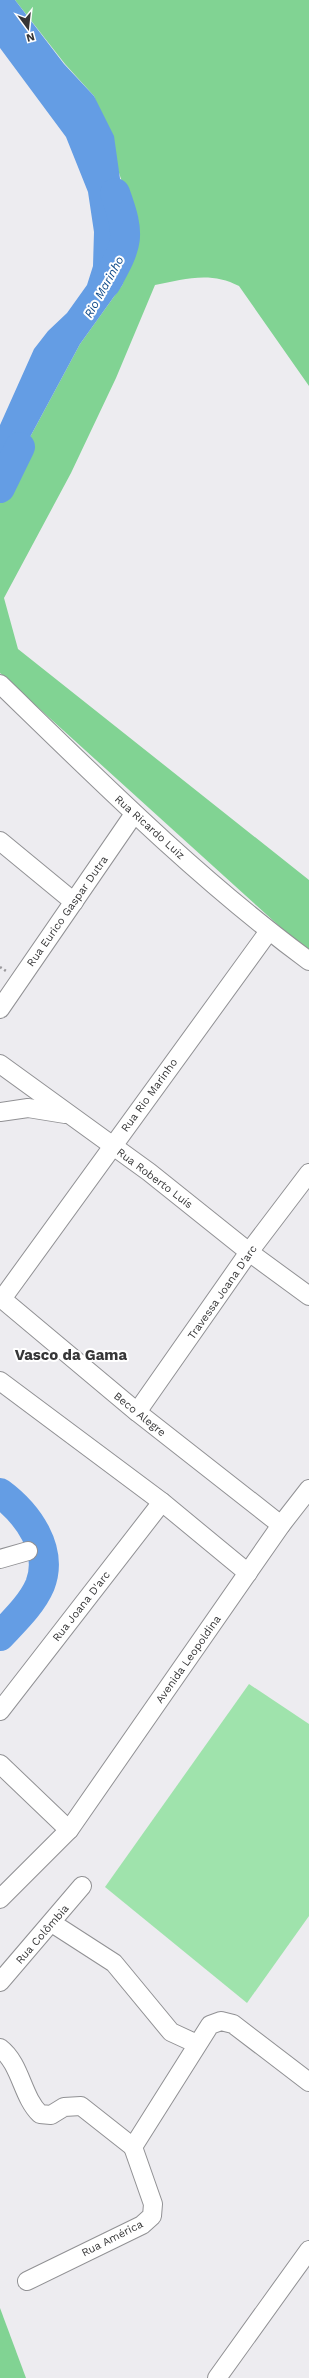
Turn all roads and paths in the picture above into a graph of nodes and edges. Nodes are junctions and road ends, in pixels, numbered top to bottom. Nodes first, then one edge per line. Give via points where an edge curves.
1 (0, 684) edge
2 (134, 814) junction
3 (0, 841) edge
4 (74, 902) junction
5 (269, 931) junction
6 (309, 961) edge
7 (0, 1009) edge
8 (0, 1064) edge
9 (0, 1112) edge
10 (70, 1115) junction
11 (112, 1145) junction
12 (309, 1173) edge
13 (249, 1252) junction
14 (309, 1296) edge
15 (2, 1299) joint
16 (0, 1381) edge
17 (137, 1412) junction
18 (309, 1488) edge
19 (162, 1502) junction
20 (281, 1525) junction
21 (28, 1551) dead end
22 (0, 1559) edge
23 (248, 1573) junction
24 (0, 1710) edge
25 (0, 1764) edge
26 (69, 1830) junction
27 (82, 1886) dead end
28 (0, 1899) edge
29 (52, 1923) junction
30 (0, 1982) edge
31 (197, 2044) junction
32 (0, 2048) edge
33 (309, 2082) edge
34 (133, 2147) junction
35 (309, 2250) edge
36 (27, 2281) dead end
37 (217, 2378) edge

1 - 2 street, Rua Ricardo Luiz
2 - 4 street, Rua Eurico Gaspar Dutra
2 - 5 street, Rua Ricardo Luiz
3 - 4 street
4 - 7 street, Rua Eurico Gaspar Dutra
5 - 6 street, Rua Ricardo Luiz
5 - 11 street, Rua Rio Marinho
8 - 10 street, Rua Roberto Luís
9 - 10 street via 28,1108
10 - 11 street, Rua Roberto Luís
11 - 13 street, Rua Roberto Luís
11 - 15 street, Rua Rio Marinho
12 - 13 street, Travessa Joana D'arc
13 - 14 street, Rua Roberto Luís
13 - 17 street, Travessa Joana D'arc
15 - 17 street, Beco Alegre
16 - 19 street
17 - 20 street, Beco Alegre
18 - 20 street, Avenida Leopoldina
19 - 23 street
19 - 24 street, Rua Joana D'arc
20 - 23 street, Avenida Leopoldina
21 - 22 street
23 - 26 street, Avenida Leopoldina
25 - 26 street
26 - 28 street, Avenida Leopoldina
27 - 29 street, Rua Colômbia
29 - 30 street, Rua Colômbia
29 - 31 street via 114,1963 171,2032
31 - 33 street via 210,2025 221,2021 233,2024
31 - 34 street
32 - 34 street via 20,2075 33,2107 40,2114 51,2114 64,2107 81,2106
34 - 36 street, Rua América via 153,2204 152,2216 142,2225
35 - 37 street

